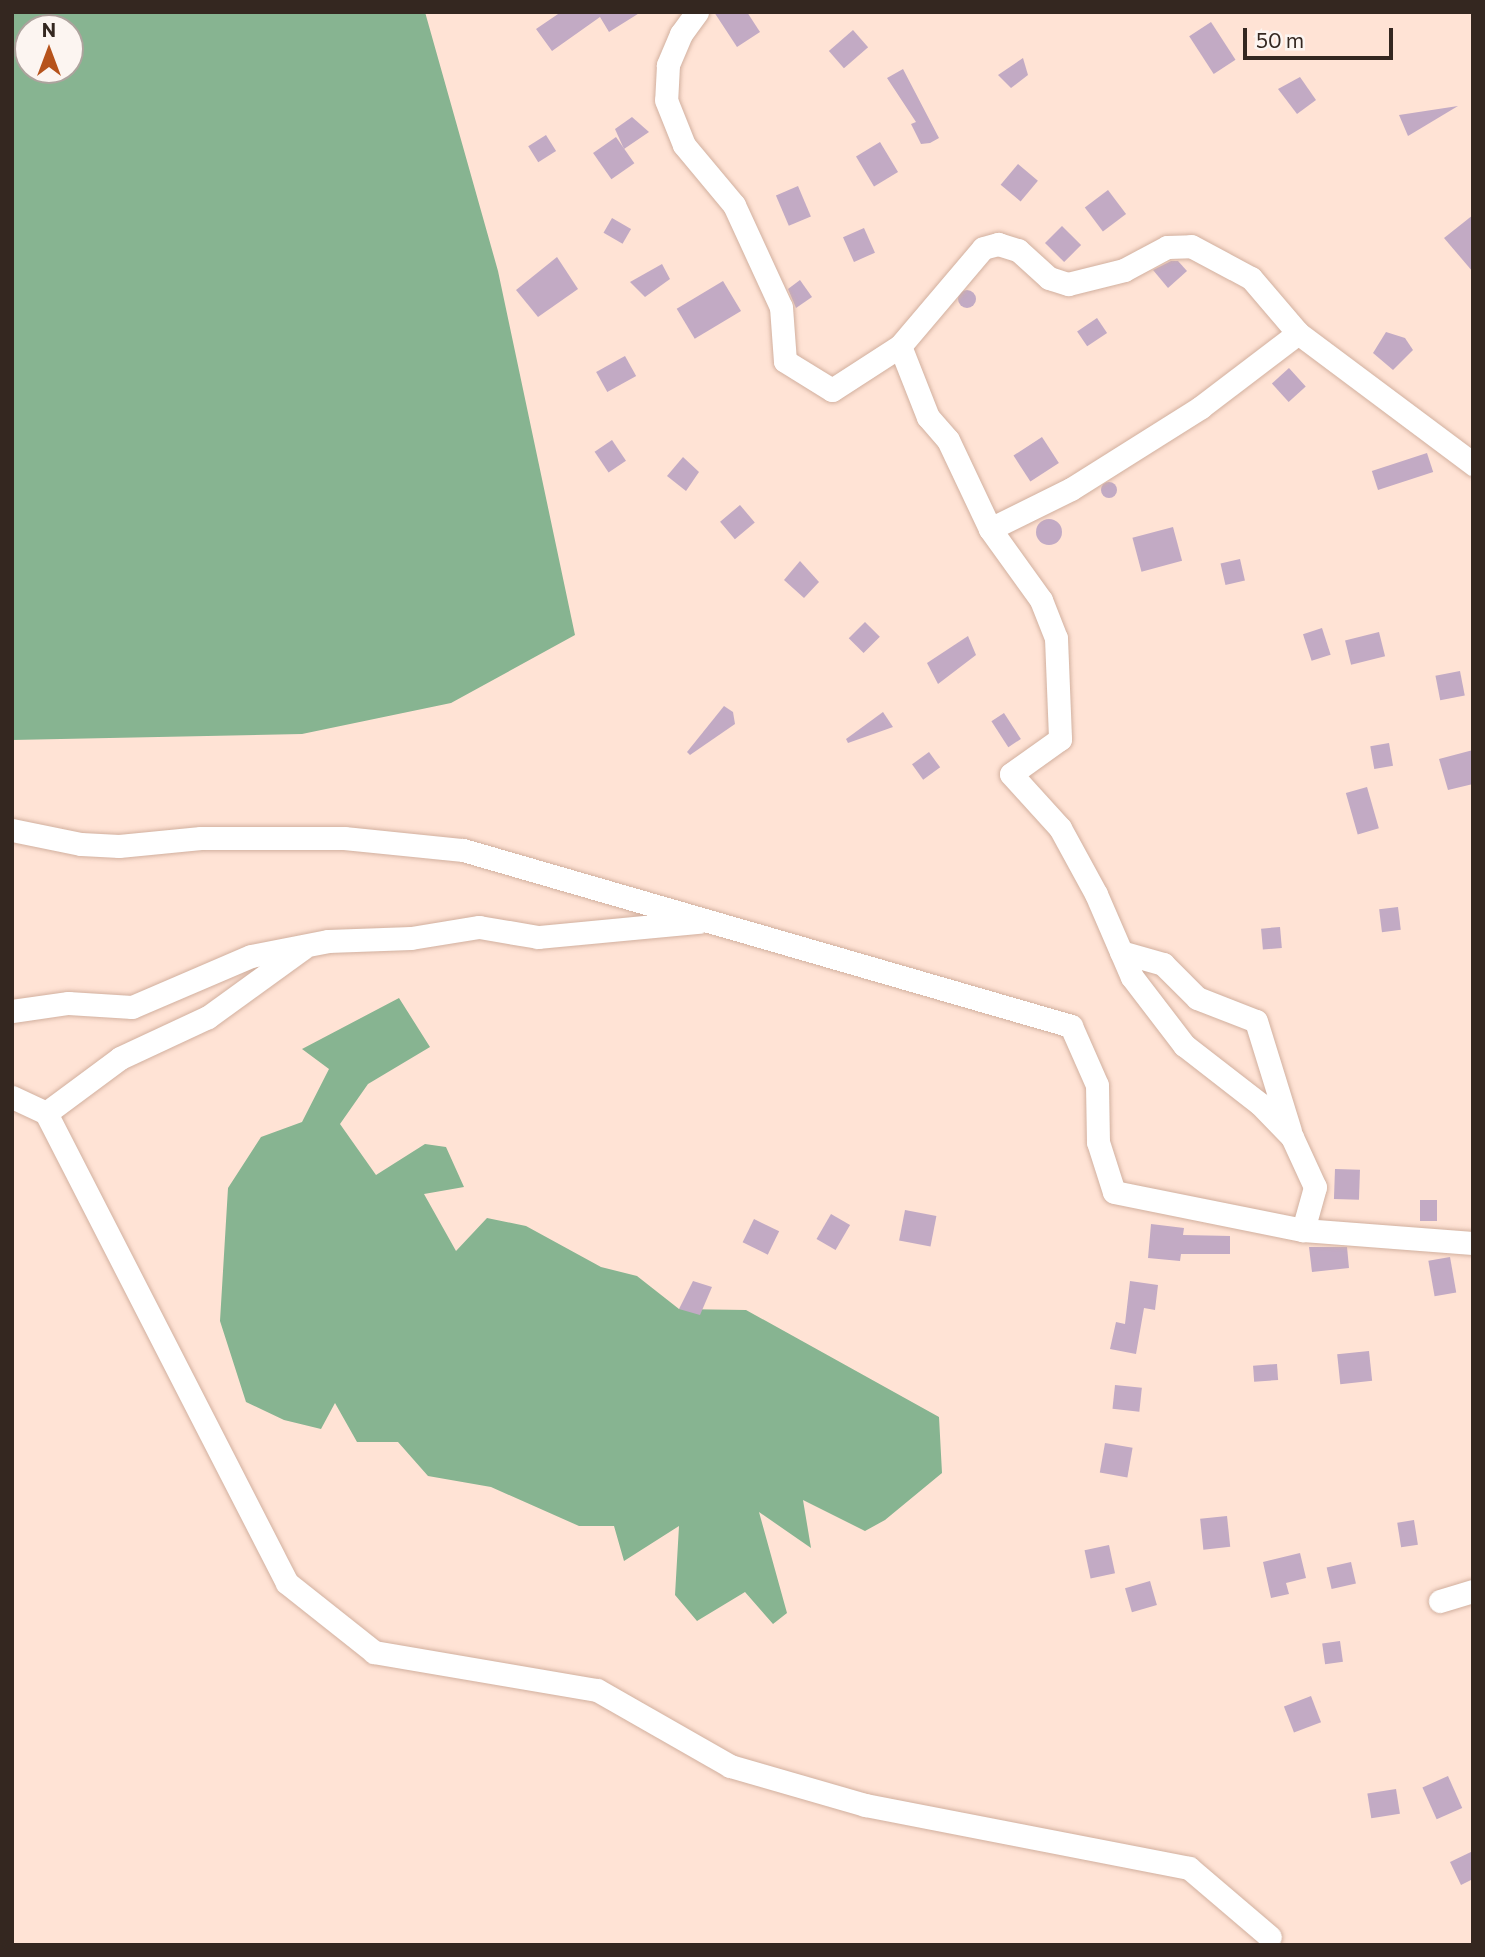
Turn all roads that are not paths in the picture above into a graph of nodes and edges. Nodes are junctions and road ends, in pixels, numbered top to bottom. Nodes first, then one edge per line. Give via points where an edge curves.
1 (697, 12) edge
2 (1298, 333) junction
3 (900, 346) junction
4 (1473, 464) edge
5 (989, 530) junction
6 (12, 830) edge
7 (710, 921) junction
8 (309, 945) junction
9 (1121, 952) junction
10 (12, 1011) edge
11 (12, 1097) edge
12 (46, 1112) junction
13 (1292, 1136) junction
14 (1303, 1230) junction
15 (1473, 1243) edge
16 (1473, 1591) edge
17 (1440, 1601) dead end
18 (1270, 1937) dead end

1 - 3 street via 668,65 667,100 684,145 734,205 781,307 785,361 832,390
2 - 3 street via 1251,278 1191,246 1167,247 1124,270 1068,284 1049,278 1018,250 998,244 983,247
2 - 4 street
2 - 5 street via 1201,407 1071,489
3 - 5 street via 928,417 948,440
5 - 9 street via 1041,600 1056,638 1060,739 1012,774 1060,828
6 - 7 street via 81,844 119,846 201,838 344,838 463,849
7 - 8 street via 538,937 479,927 411,938
7 - 14 street via 1071,1026 1097,1085 1098,1142 1114,1192
8 - 10 street via 251,956 132,1007 68,1003
8 - 12 street via 208,1017 120,1058
9 - 13 street via 1132,977 1184,1045 1260,1104
9 - 13 street via 1163,964 1197,998 1256,1021
11 - 12 street
12 - 18 street via 287,1583 374,1653 597,1689 730,1766 866,1805 1189,1868
13 - 14 street via 1315,1187
14 - 15 street
16 - 17 street

